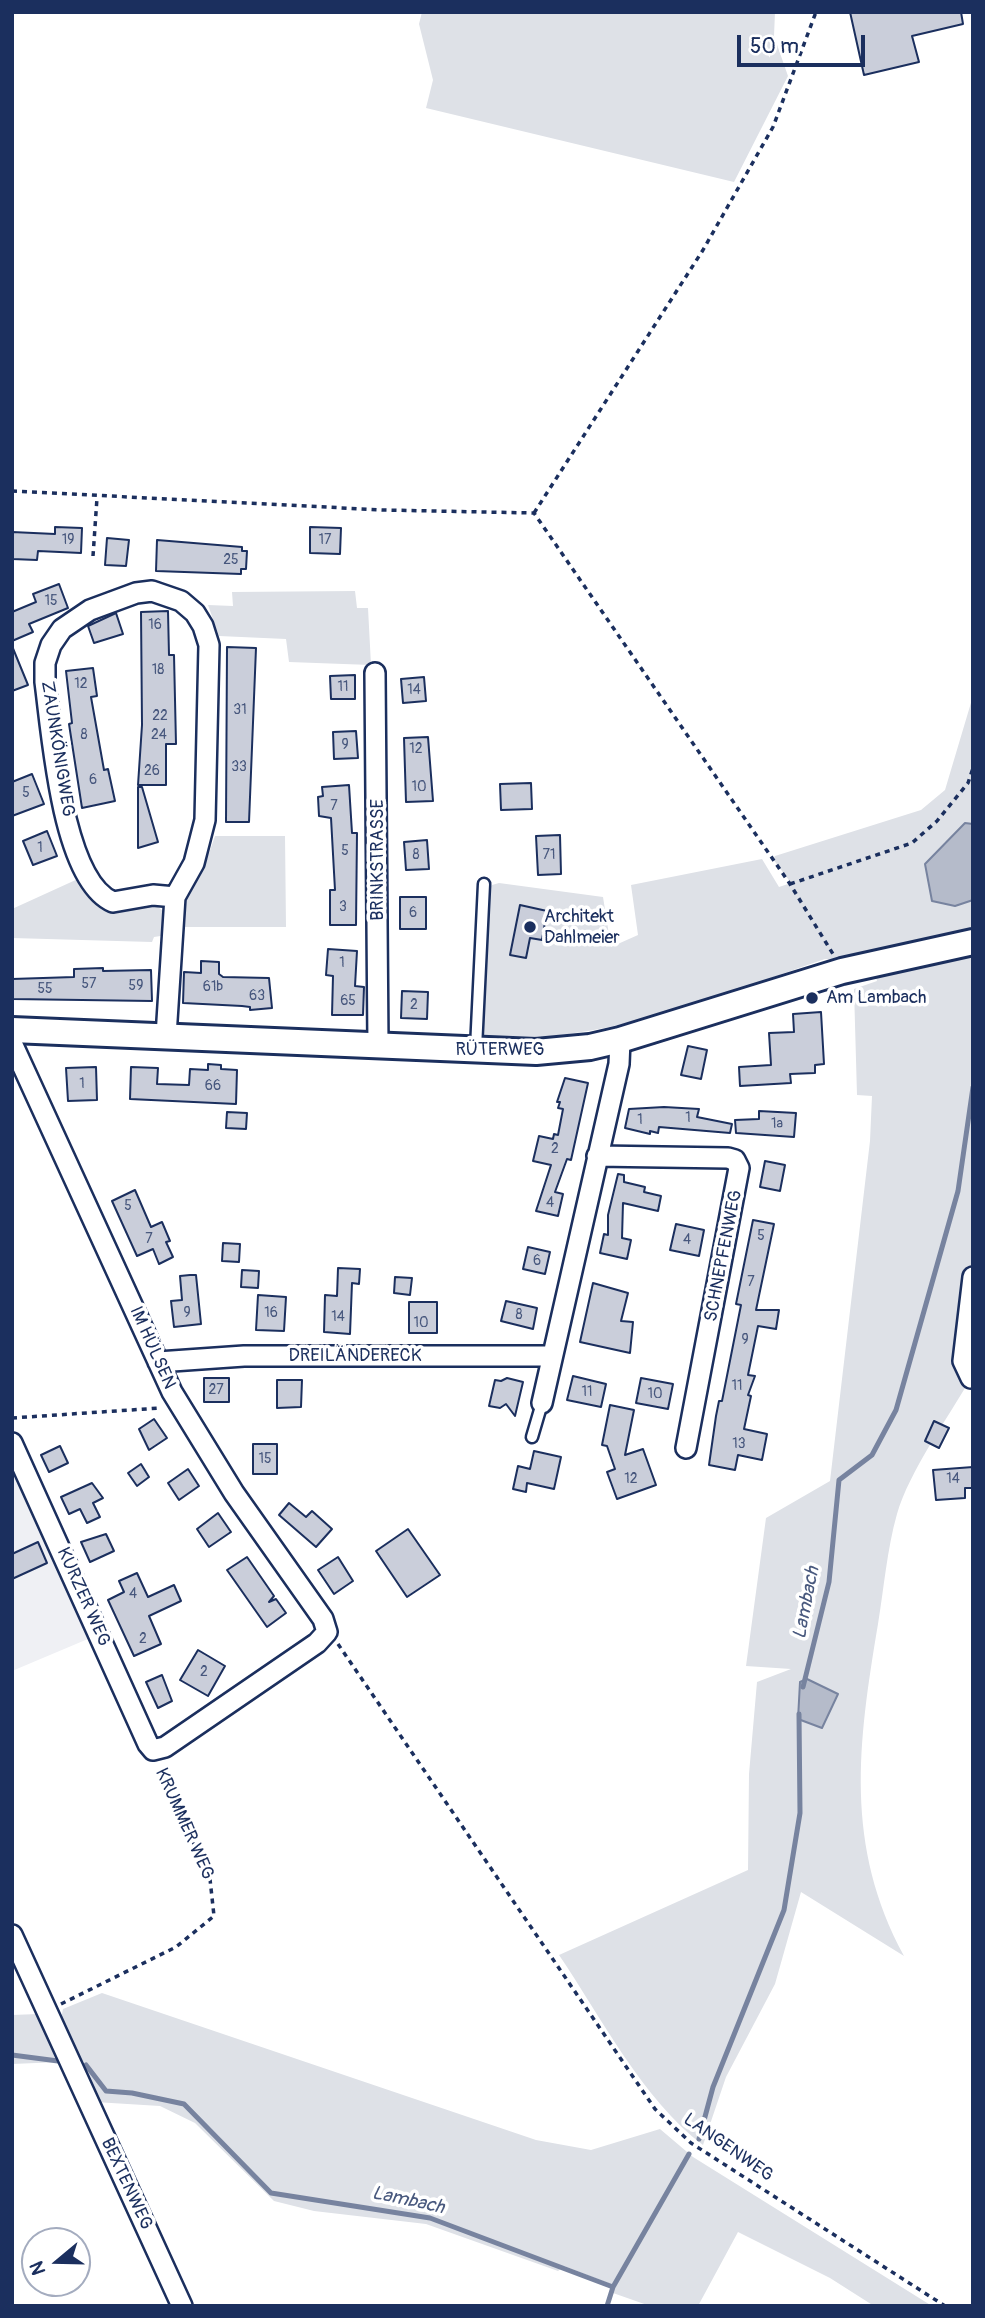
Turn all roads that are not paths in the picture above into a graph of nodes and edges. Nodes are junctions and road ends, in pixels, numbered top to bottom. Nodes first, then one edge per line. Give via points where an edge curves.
1 (375, 673) dead end
2 (484, 884) dead end
3 (175, 897) junction
4 (973, 942) edge
5 (12, 1030) edge
6 (166, 1036) junction
7 (620, 1040) junction
8 (12, 1043) edge
9 (378, 1046) junction
10 (476, 1051) junction
11 (597, 1156) junction
12 (973, 1277) edge
13 (552, 1356) junction
14 (159, 1362) junction
15 (971, 1378) dead end
16 (542, 1403) joint
17 (532, 1437) dead end
18 (12, 1443) edge
19 (686, 1448) dead end
20 (327, 1632) joint
21 (153, 1750) joint
22 (12, 1936) edge
23 (182, 2306) edge

1 - 9 street, BRINKSTRASSE
2 - 10 lane
3 - 3 street, ZAUNKÖNIGWEG via 194,863 205,820 209,645 195,613 181,601 166,594 135,593 90,610 62,629 45,663 45,682 64,812 87,879 94,890 113,902 153,895
3 - 6 street, ZAUNKÖNIGWEG
4 - 7 street, RÜTERWEG via 842,971
5 - 6 street, RÜTERWEG
6 - 9 street, RÜTERWEG
7 - 10 street, RÜTERWEG via 536,1052
7 - 11 street via 619,1064
8 - 14 street, IM HÜLSEN
9 - 10 street, RÜTERWEG
11 - 13 street
11 - 19 street, SCHNEPFENWEG via 728,1158 739,1168
12 - 15 street via 963,1361
13 - 14 street, DREILÄNDERECK via 244,1356
13 - 16 street
14 - 20 street, IM HÜLSEN via 180,1407 323,1619
16 - 17 lane
18 - 21 street, KURZER WEG
20 - 21 street, KRUMMER WEG
22 - 23 street, BEXTENWEG

